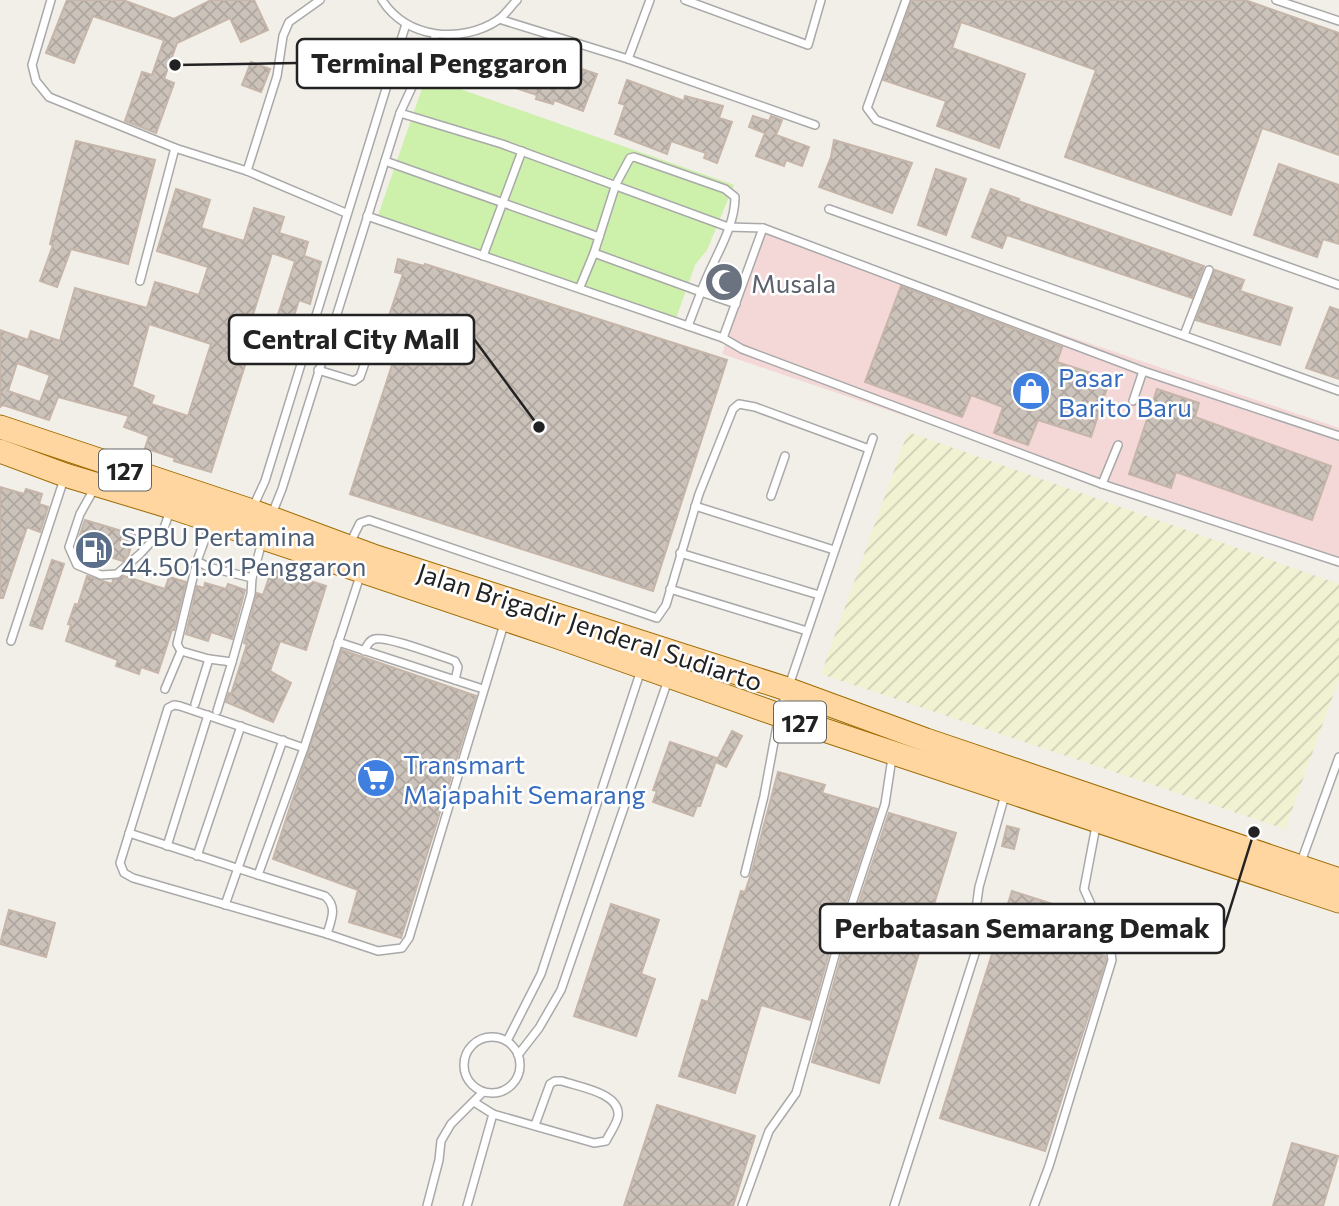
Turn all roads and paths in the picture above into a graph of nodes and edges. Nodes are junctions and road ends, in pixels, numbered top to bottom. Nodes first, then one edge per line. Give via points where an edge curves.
1 (51, 0) edge
2 (320, 0) edge
3 (382, 0) edge
4 (517, 0) edge
5 (650, 0) edge
6 (685, 0) edge
7 (821, 0) edge
8 (906, 0) edge
9 (1276, 0) edge
10 (499, 19) junction
11 (1339, 21) edge
12 (406, 24) junction
13 (436, 35) junction
14 (628, 59) junction
15 (400, 113) junction
16 (815, 125) dead end
17 (175, 148) junction
18 (522, 151) junction
19 (385, 161) junction
20 (247, 171) junction
21 (616, 184) junction
22 (503, 204) junction
23 (829, 209) dead end
24 (346, 213) junction
25 (368, 216) junction
26 (728, 227) junction
27 (763, 228) junction
28 (599, 237) junction
29 (594, 253) junction
30 (483, 256) junction
31 (1209, 270) dead end
32 (140, 281) dead end
33 (1339, 285) edge
34 (580, 288) junction
35 (701, 292) junction
36 (736, 304) junction
37 (688, 326) junction
38 (1184, 335) junction
39 (723, 338) junction
40 (369, 351) dead end
41 (318, 370) junction
42 (1143, 371) junction
43 (1339, 391) edge
44 (1133, 401) dead end
45 (0, 427) edge
46 (1339, 436) edge
47 (873, 438) dead end
48 (1118, 445) dead end
49 (869, 449) junction
50 (0, 452) edge
51 (785, 456) dead end
52 (65, 475) junction
53 (96, 484) junction
54 (1102, 484) junction
55 (771, 496) dead end
56 (695, 506) junction
57 (171, 507) junction
58 (212, 521) junction
59 (257, 525) junction
60 (349, 547) junction
61 (834, 550) junction
62 (680, 553) junction
63 (197, 561) junction
64 (1339, 562) edge
65 (361, 572) junction
66 (252, 578) junction
67 (670, 589) junction
68 (819, 595) junction
69 (506, 620) junction
70 (807, 631) junction
71 (11, 641) dead end
72 (338, 642) junction
73 (181, 651) junction
74 (364, 651) junction
75 (209, 659) junction
76 (232, 662) junction
77 (642, 667) junction
78 (669, 675) junction
79 (455, 680) junction
80 (166, 689) dead end
81 (483, 689) junction
82 (787, 689) junction
83 (195, 704) dead end
84 (217, 711) dead end
85 (208, 715) junction
86 (779, 715) junction
87 (241, 726) junction
88 (283, 740) junction
89 (304, 748) junction
90 (892, 753) junction
91 (1339, 757) edge
92 (1006, 791) junction
93 (1097, 821) junction
94 (129, 833) junction
95 (167, 846) junction
96 (197, 856) junction
97 (1300, 866) junction
98 (237, 869) junction
99 (745, 873) dead end
100 (258, 875) junction
101 (1336, 876) edge
102 (1339, 901) edge
103 (225, 905) junction
104 (327, 934) junction
105 (507, 1041) junction
106 (518, 1055) junction
107 (482, 1092) junction
108 (474, 1102) junction
109 (493, 1114) junction
110 (535, 1125) junction
111 (427, 1206) edge
112 (467, 1206) edge
113 (742, 1206) edge
114 (894, 1206) edge
115 (1034, 1206) edge

1 - 17 lane via 32,65 36,82 49,97
2 - 20 lane via 289,22 283,36 276,76
3 - 12 lane
4 - 10 lane
5 - 14 lane
6 - 7 lane via 808,45
8 - 33 lane via 867,108 876,120
9 - 11 lane
10 - 13 lane via 469,33
10 - 14 lane
12 - 13 lane
12 - 24 lane
13 - 15 lane
14 - 16 lane
15 - 18 lane
15 - 19 lane
17 - 20 lane
17 - 32 lane
18 - 21 lane
18 - 22 lane
19 - 22 lane
19 - 25 lane
20 - 24 lane
21 - 26 lane
21 - 26 lane via 634,157 725,189 734,197
21 - 28 lane
22 - 28 lane
22 - 30 lane
23 - 38 lane
24 - 59 lane via 265,481
25 - 30 lane
25 - 41 lane
26 - 27 lane
26 - 35 lane
27 - 36 lane
27 - 42 lane
28 - 29 lane
29 - 34 lane
29 - 35 lane
30 - 34 lane
31 - 38 lane
34 - 37 lane
35 - 36 lane
35 - 37 lane
36 - 39 lane
37 - 39 lane
38 - 43 lane
39 - 54 lane
40 - 41 lane via 354,382
41 - 59 lane via 282,489
42 - 44 lane
42 - 46 lane
45 - 59 main road, Jalan Brigadir Jenderal Sudiarto / 127
47 - 49 lane
48 - 54 lane
49 - 56 lane via 739,404 733,409
49 - 61 lane
50 - 52 main road, Jalan Brigadir Jenderal Sudiarto / 127
51 - 55 lane
52 - 53 main road, Jalan Brigadir Jenderal Sudiarto / 127
52 - 71 lane
53 - 57 main road, Jalan Brigadir Jenderal Sudiarto / 127
53 - 57 lane via 69,547 77,565 101,575 117,574 140,554 164,528
54 - 64 lane
56 - 61 lane
56 - 62 lane
57 - 58 main road, Jalan Brigadir Jenderal Sudiarto / 127
58 - 59 main road, Jalan Brigadir Jenderal Sudiarto / 127
58 - 63 lane
59 - 60 main road, Jalan Brigadir Jenderal Sudiarto / 127
59 - 65 main road, Jalan Brigadir Jenderal Sudiarto / 127
59 - 66 lane
60 - 67 lane via 359,523 369,520 657,618
60 - 82 main road, Jalan Brigadir Jenderal Sudiarto / 127
61 - 68 lane
62 - 67 lane
62 - 68 lane
63 - 66 lane
63 - 73 lane via 178,636
65 - 69 main road, Jalan Brigadir Jenderal Sudiarto / 127
65 - 72 lane
66 - 76 lane
67 - 70 lane
68 - 70 lane
69 - 77 main road, Jalan Brigadir Jenderal Sudiarto / 127
69 - 81 lane
70 - 82 lane
72 - 74 lane
72 - 89 lane
73 - 75 lane
73 - 80 lane
74 - 79 lane
74 - 79 lane via 377,638 455,661
75 - 76 lane
75 - 83 lane
76 - 84 lane
77 - 78 main road, Jalan Brigadir Jenderal Sudiarto / 127
77 - 105 lane via 541,974
78 - 86 main road, Jalan Brigadir Jenderal Sudiarto / 127
78 - 106 lane via 561,990
79 - 81 lane
81 - 104 lane via 402,948 378,951
82 - 86 lane
82 - 97 main road, Jalan Brigadir Jenderal Sudiarto / 127
85 - 87 lane
85 - 94 lane via 180,705 167,708
85 - 95 lane
86 - 90 main road, Jalan Brigadir Jenderal Sudiarto / 127
86 - 99 lane
87 - 88 lane
87 - 96 lane
88 - 89 lane
88 - 98 lane
89 - 100 lane
90 - 92 main road, Jalan Brigadir Jenderal Sudiarto / 127
90 - 113 lane via 885,804 796,1093 769,1131
91 - 97 lane
92 - 93 main road, Jalan Brigadir Jenderal Sudiarto / 127
92 - 114 lane via 979,887 975,916 980,938
93 - 102 main road, Jalan Brigadir Jenderal Sudiarto / 127
93 - 115 lane via 1084,889 1112,960
94 - 95 lane
94 - 103 lane via 120,863 124,873
95 - 96 lane
96 - 98 lane
97 - 101 main road, Jalan Brigadir Jenderal Sudiarto / 127
98 - 100 lane
98 - 103 lane
100 - 104 lane via 325,896 334,909
103 - 104 lane
105 - 106 lane
105 - 107 lane via 486,1037 467,1049 464,1071
106 - 107 lane via 520,1070 513,1084 500,1092
107 - 108 lane
108 - 109 lane
108 - 111 lane via 441,1141
109 - 110 lane
109 - 112 lane
110 - 110 lane via 555,1081 610,1097 616,1105 618,1117 606,1142 594,1143

